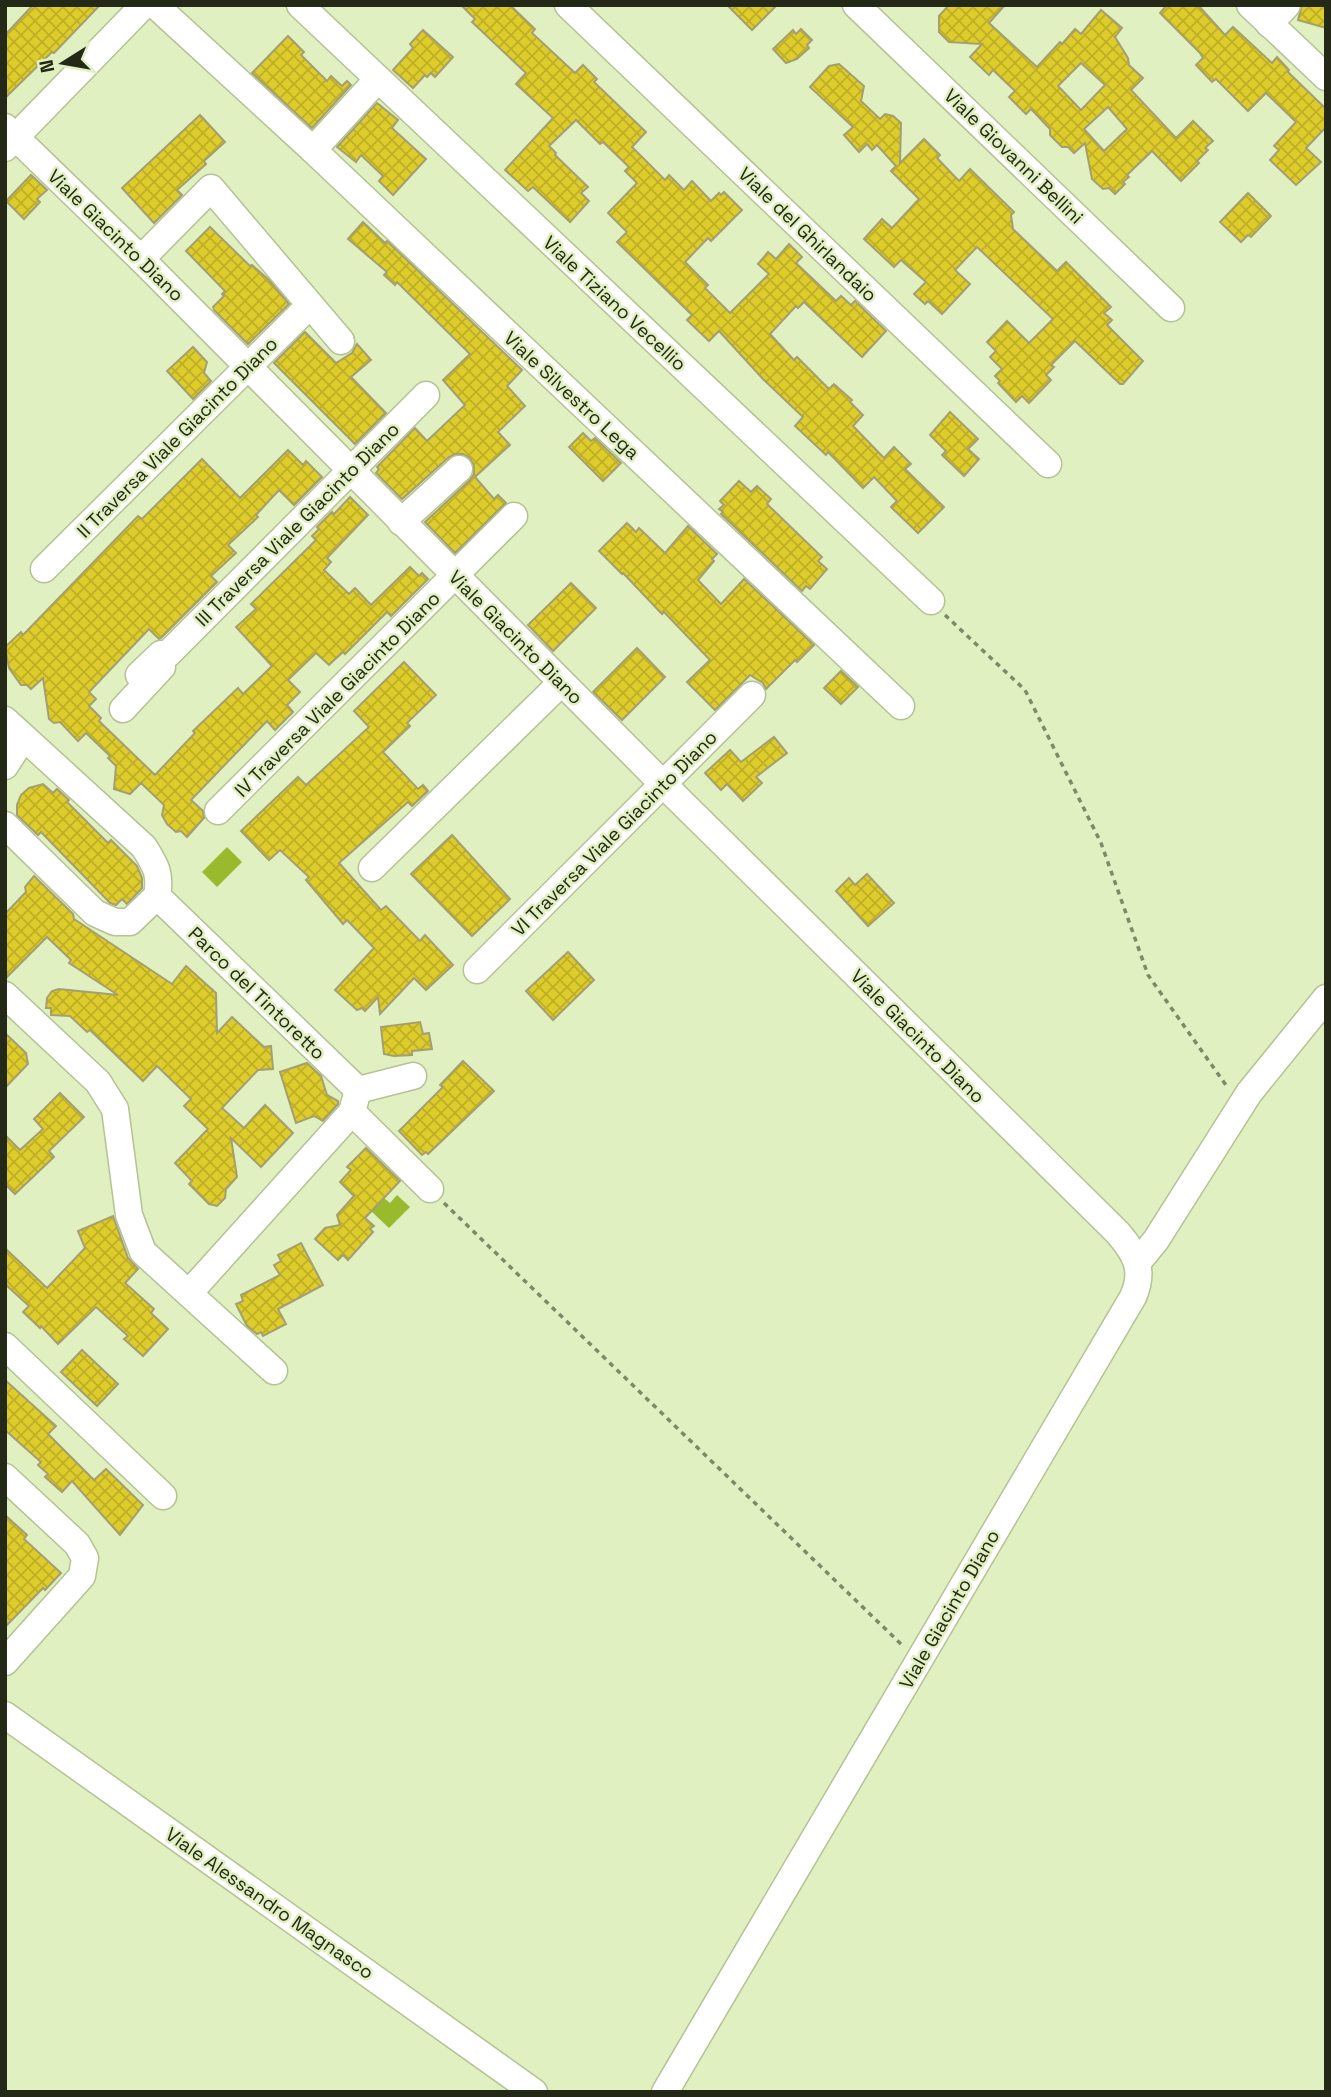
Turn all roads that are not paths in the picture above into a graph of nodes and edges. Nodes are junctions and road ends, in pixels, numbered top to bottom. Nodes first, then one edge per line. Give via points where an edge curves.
1 (144, 5) edge
2 (155, 5) edge
3 (300, 5) edge
4 (568, 5) edge
5 (856, 5) edge
6 (1250, 5) edge
7 (1278, 15) edge
8 (1326, 77) edge
9 (378, 79) junction
10 (9, 138) edge
11 (313, 150) junction
12 (141, 259) junction
13 (310, 305) junction
14 (1171, 308) dead end
15 (341, 341) dead end
16 (247, 366) junction
17 (426, 395) dead end
18 (1048, 464) dead end
19 (458, 469) dead end
20 (349, 471) junction
21 (514, 516) dead end
22 (401, 522) junction
23 (44, 569) dead end
24 (456, 576) junction
25 (931, 601) road end
26 (168, 654) junction
27 (139, 675) dead end
28 (561, 682) junction
29 (752, 695) dead end
30 (901, 706) dead end
31 (123, 709) dead end
32 (14, 729) edge
33 (5, 765) edge
34 (663, 784) junction
35 (218, 811) dead end
36 (5, 825) edge
37 (372, 868) dead end
38 (157, 896) junction
39 (477, 971) dead end
40 (5, 995) edge
41 (1326, 998) edge
42 (412, 1076) dead end
43 (355, 1101) junction
44 (430, 1189) road end
45 (1138, 1262) junction
46 (189, 1293) junction
47 (5, 1346) edge
48 (274, 1371) dead end
49 (5, 1477) edge
50 (163, 1496) dead end
51 (5, 1662) edge
52 (5, 1715) edge
53 (534, 2092) edge
54 (665, 2092) edge

1 - 10 street
2 - 11 street, Viale Silvestro Lega
3 - 9 street, Viale Tiziano Vecellio
4 - 18 street, Viale del Ghirlandaio
5 - 14 street, Viale Giovanni Bellini
6 - 7 street
7 - 8 street
9 - 11 street
9 - 25 street, Viale Tiziano Vecellio
10 - 12 street, Viale Giacinto Diano
11 - 30 street, Viale Silvestro Lega
12 - 13 street via 211,188
12 - 16 street, Viale Giacinto Diano
13 - 15 street
13 - 16 street, II Traversa Viale Giacinto Diano
16 - 20 street, Viale Giacinto Diano
16 - 23 street, II Traversa Viale Giacinto Diano
17 - 20 street, III Traversa Viale Giacinto Diano
19 - 22 street
20 - 22 street, Viale Giacinto Diano
20 - 26 street, III Traversa Viale Giacinto Diano
21 - 24 street, IV Traversa Viale Giacinto Diano
22 - 24 street, Viale Giacinto Diano
24 - 28 street, Viale Giacinto Diano
24 - 35 street, IV Traversa Viale Giacinto Diano
26 - 27 street via 161,654
26 - 31 street via 167,662
28 - 34 street, Viale Giacinto Diano
28 - 37 street
29 - 34 street, VI Traversa Viale Giacinto Diano
32 - 33 street
32 - 38 street via 144,847 160,880
34 - 39 street, VI Traversa Viale Giacinto Diano
34 - 45 street, Viale Giacinto Diano via 1118,1233
36 - 38 street via 96,913 115,922 130,922
38 - 43 street, Parco del Tintoretto
40 - 46 street via 98,1082 115,1109 129,1215 143,1252
41 - 45 street via 1241,1105
42 - 43 street
43 - 44 street, Parco del Tintoretto
43 - 46 street
45 - 54 street, Viale Giacinto Diano via 1139,1283 1133,1297
46 - 48 street
47 - 50 street
49 - 51 street via 77,1544 85,1558 82,1576
52 - 53 street, Viale Alessandro Magnasco

